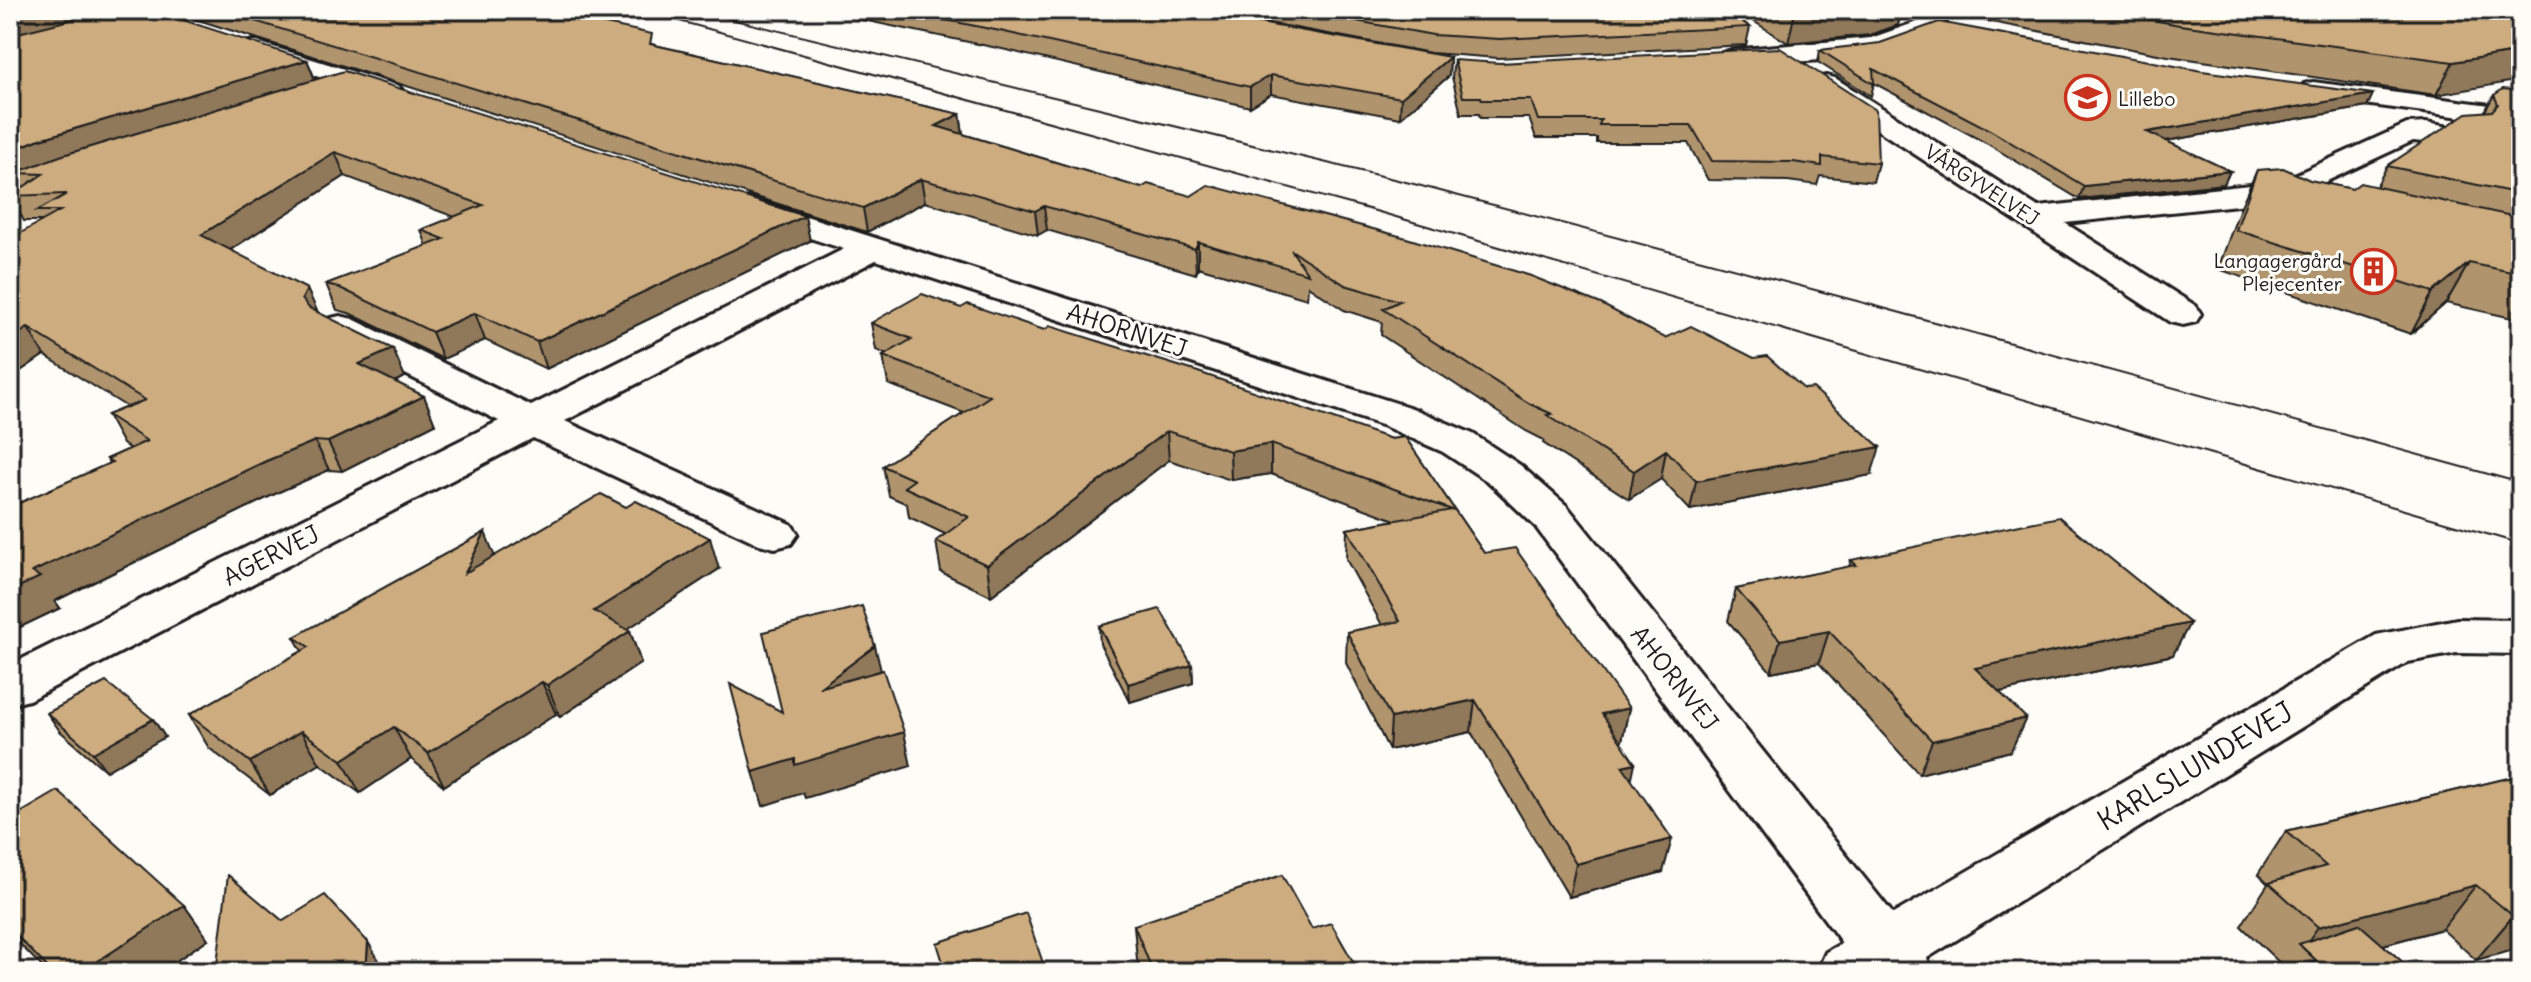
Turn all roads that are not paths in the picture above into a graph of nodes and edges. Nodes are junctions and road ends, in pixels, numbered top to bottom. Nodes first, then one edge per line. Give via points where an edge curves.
1 (1891, 13) dead end
2 (1934, 23) junction
3 (1964, 29) edge
4 (1747, 33) edge
5 (218, 37) edge
6 (1781, 55) junction
7 (1709, 59) edge
8 (353, 80) junction
9 (2284, 87) edge
10 (309, 93) edge
11 (427, 104) edge
12 (2521, 117) edge
13 (2490, 142) edge
14 (104, 157) edge
15 (2286, 191) junction
16 (10, 192) edge
17 (709, 195) edge
18 (2329, 204) edge
19 (2033, 217) junction
20 (873, 248) junction
21 (2183, 314) dead end
22 (335, 324) edge
23 (532, 422) junction
24 (775, 534) dead end
25 (2521, 637) edge
26 (10, 687) edge
27 (1878, 965) edge

1 - 2 street
2 - 3 street
2 - 6 street via 1876,45
4 - 6 street, VÅRGYVELVEJ
5 - 8 street
6 - 7 street
6 - 19 street, VÅRGYVELVEJ
8 - 10 street
8 - 11 street
9 - 12 street
13 - 15 street via 2407,133
14 - 16 street
15 - 18 street
15 - 19 street
17 - 20 street, AHORNVEJ
19 - 21 street, VÅRGYVELVEJ
20 - 23 street, AGERVEJ
20 - 27 street, AHORNVEJ via 1398,417 1458,443 1505,474 1551,516
22 - 23 street
23 - 24 street
23 - 26 street, AGERVEJ
25 - 27 street, KARLSLUNDEVEJ via 2457,636 2394,647

